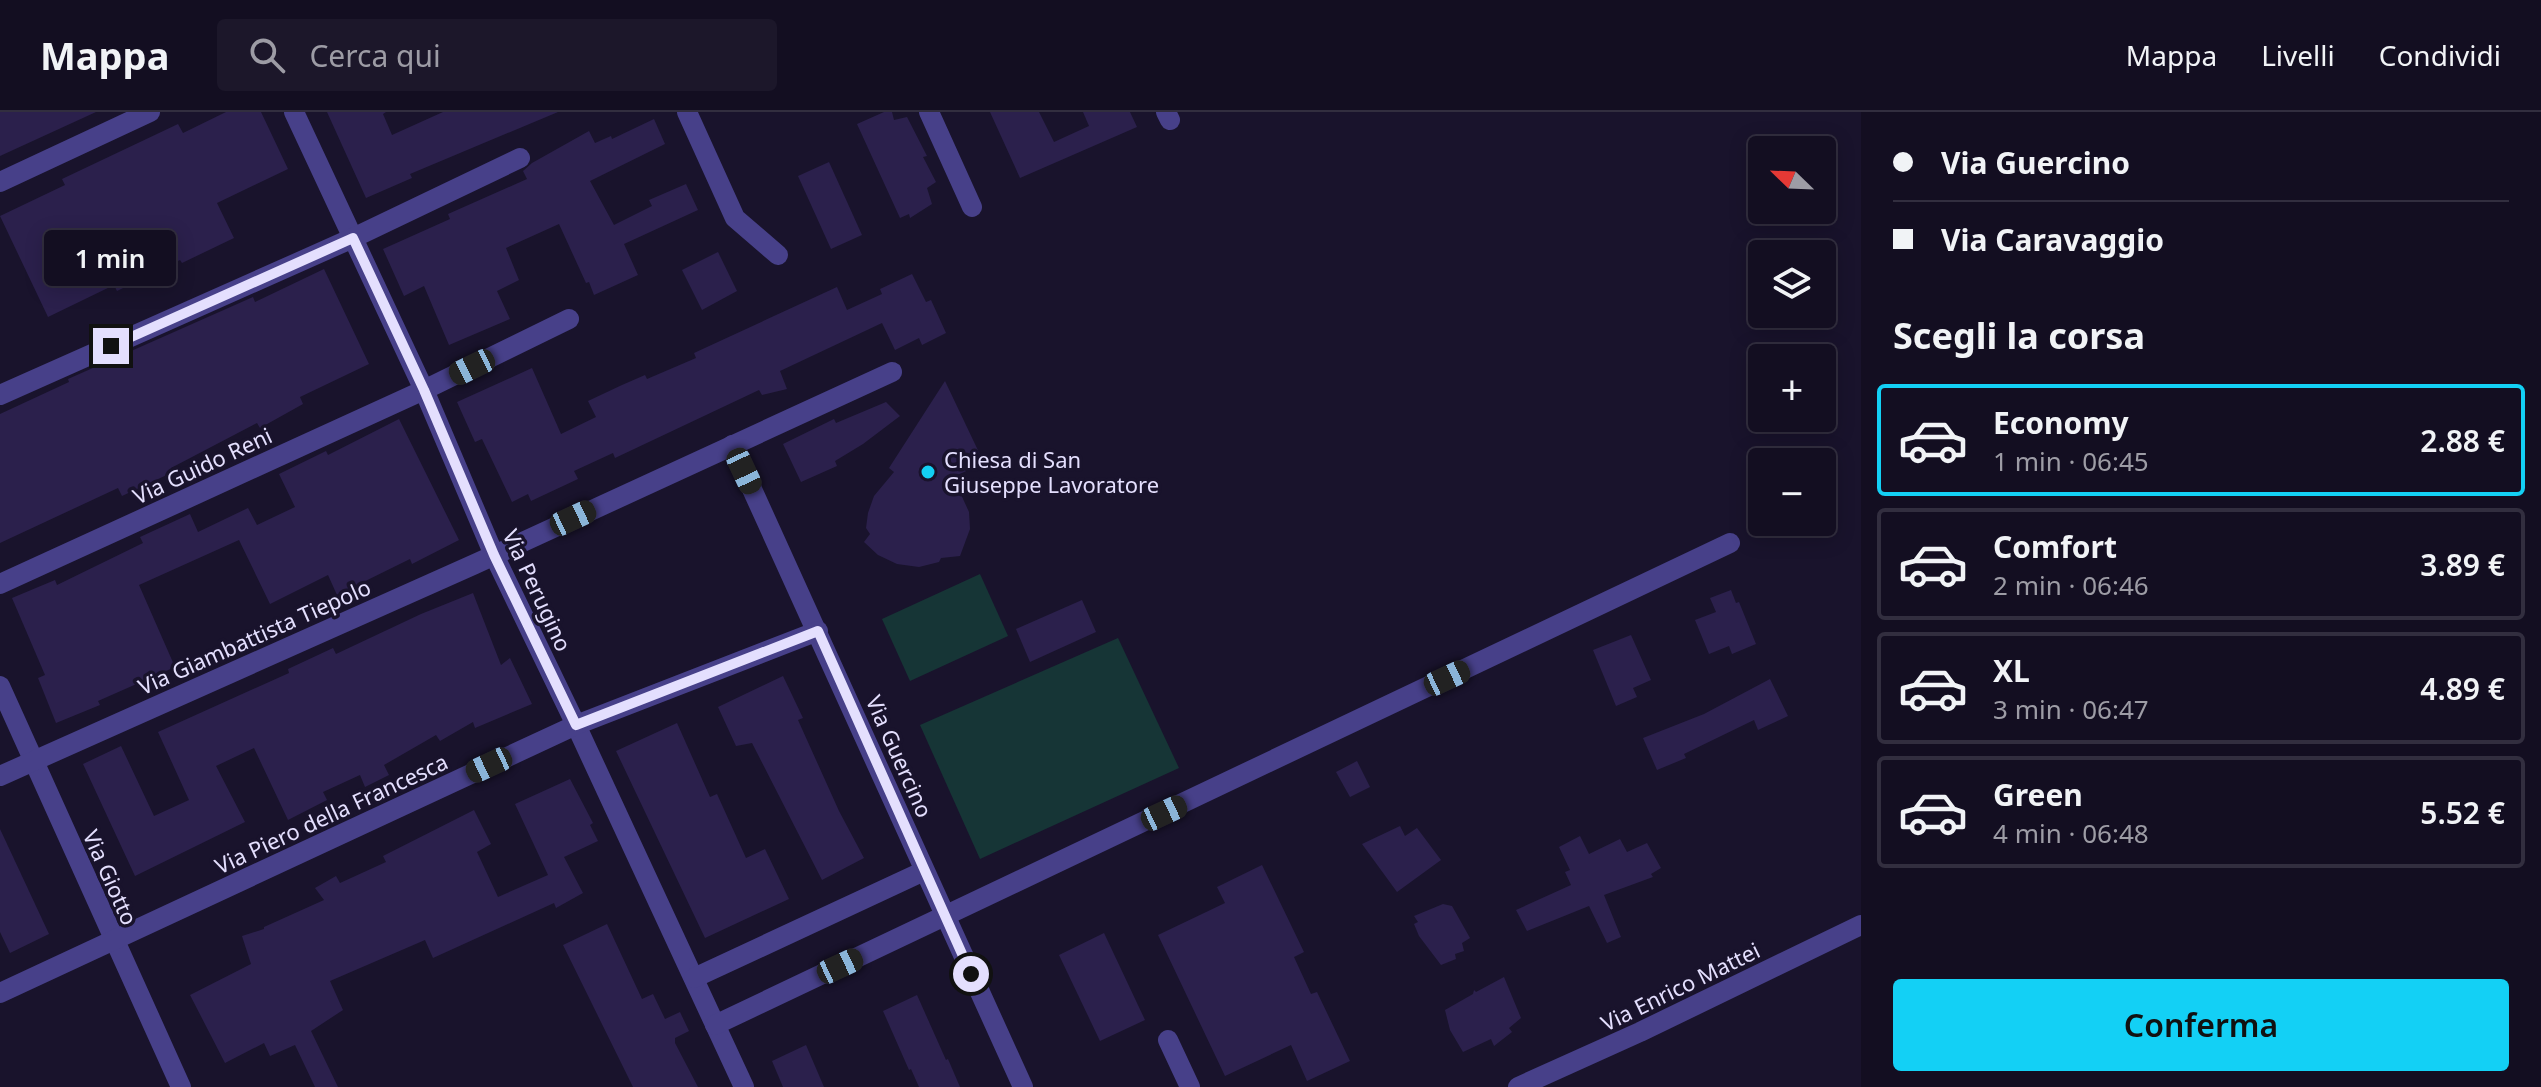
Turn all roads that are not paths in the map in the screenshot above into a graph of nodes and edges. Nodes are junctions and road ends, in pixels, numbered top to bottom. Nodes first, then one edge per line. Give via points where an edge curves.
1 (150, 112) edge
2 (294, 112) edge
3 (687, 112) edge
4 (929, 112) edge
5 (520, 158) dead end
6 (0, 182) edge
7 (972, 207) dead end
8 (353, 238) junction
9 (778, 255) dead end
10 (569, 319) dead end
11 (892, 372) dead end
12 (424, 390) junction
13 (0, 395) edge
14 (732, 445) junction
15 (1730, 543) dead end
16 (494, 555) junction
17 (0, 584) edge
18 (818, 631) junction
19 (0, 686) edge
20 (576, 725) junction
21 (33, 761) junction
22 (0, 776) edge
23 (924, 871) junction
24 (945, 917) junction
25 (1861, 925) edge
26 (113, 940) junction
27 (694, 978) junction
28 (0, 993) edge
29 (715, 1025) junction
30 (1168, 1040) dead end
31 (181, 1087) edge
32 (744, 1087) edge
33 (1023, 1087) edge
34 (1190, 1087) edge
35 (1518, 1087) edge

1 - 6 street
2 - 8 street, Via Perugino
3 - 9 street via 735,218
4 - 7 street
5 - 8 street
8 - 12 street, Via Perugino
8 - 13 street
10 - 12 street, Via Guido Reni
11 - 14 street, Via Giambattista Tiepolo
12 - 16 street, Via Perugino
12 - 17 street, Via Guido Reni
14 - 16 street, Via Giambattista Tiepolo
14 - 18 street, Via Guercino
15 - 24 street
16 - 20 street, Via Perugino
16 - 21 street, Via Giambattista Tiepolo
18 - 20 street, Via Piero della Francesca
18 - 23 street, Via Guercino
19 - 21 street, Via Giotto
20 - 26 street, Via Piero della Francesca
20 - 27 street, Via Perugino
21 - 22 street, Via Giambattista Tiepolo
21 - 26 street, Via Giotto
23 - 24 street, Via Guercino
23 - 27 street
24 - 29 street
24 - 33 street, Via Guercino
25 - 35 street, Via Enrico Mattei
26 - 28 street, Via Piero della Francesca
26 - 31 street, Via Giotto
27 - 29 street, Via Perugino
29 - 32 street, Via Perugino
30 - 34 street

